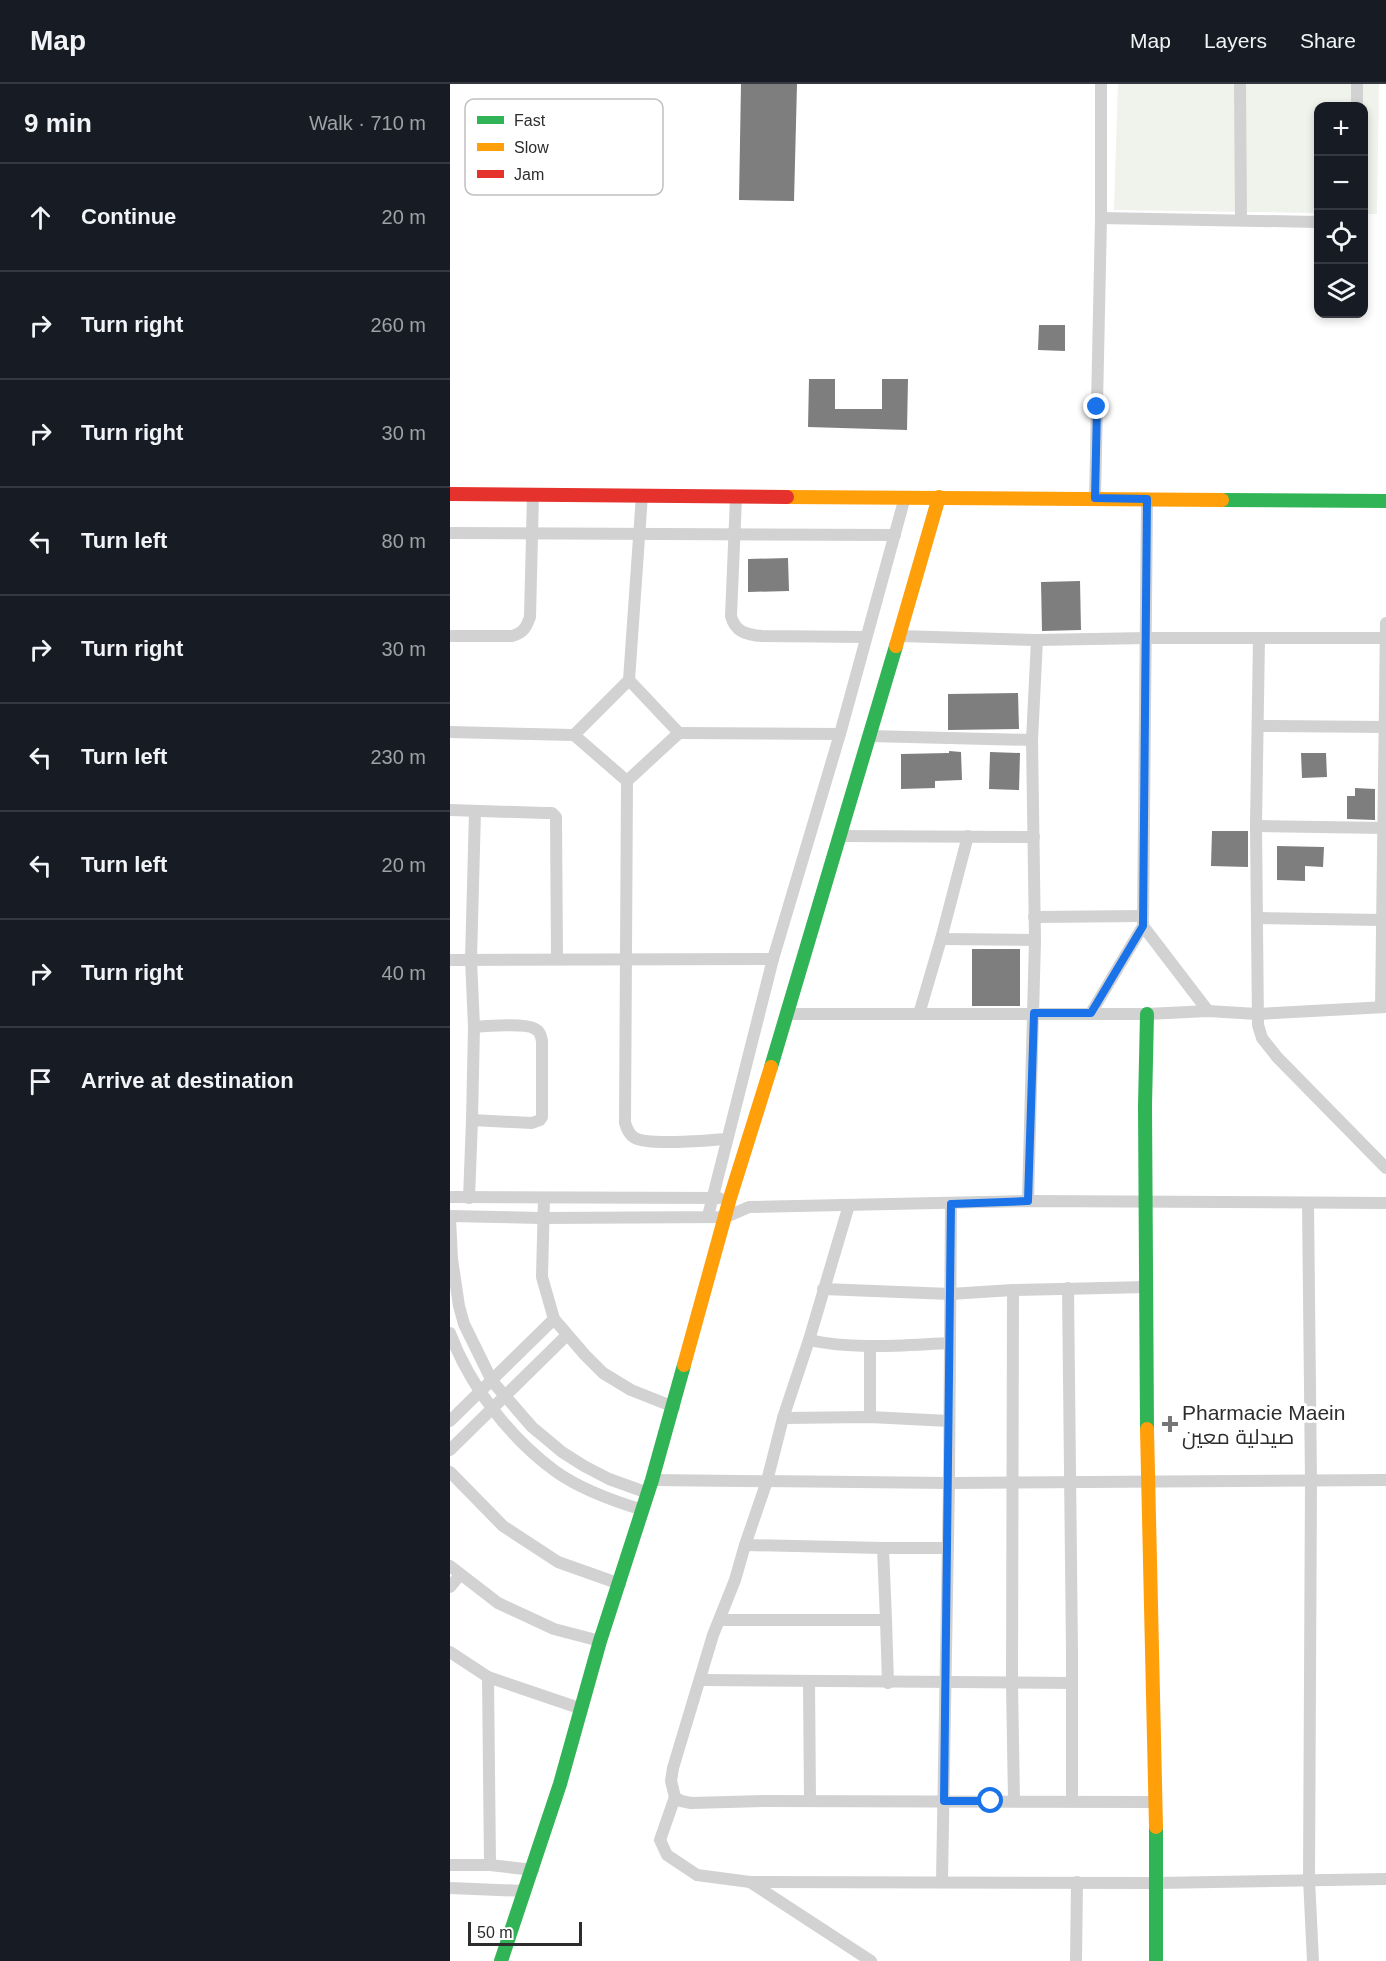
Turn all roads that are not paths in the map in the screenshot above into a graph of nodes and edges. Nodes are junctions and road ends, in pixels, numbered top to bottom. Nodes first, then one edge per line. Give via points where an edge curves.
1 (1101, 84) edge
2 (1240, 84) edge
3 (1357, 84) edge
4 (1357, 102) edge
5 (1101, 218) junction
6 (1241, 220) junction
7 (1314, 222) edge
8 (450, 494) edge
9 (533, 495) junction
10 (642, 495) junction
11 (905, 497) junction
12 (939, 497) junction
13 (736, 498) junction
14 (1095, 498) junction
15 (1147, 499) junction
16 (1386, 501) edge
17 (450, 533) edge
18 (532, 533) junction
19 (640, 533) junction
20 (735, 534) junction
21 (895, 535) junction
22 (1386, 623) edge
23 (450, 636) edge
24 (899, 636) junction
25 (866, 637) junction
26 (1147, 638) junction
27 (1259, 638) junction
28 (1386, 638) edge
29 (1036, 640) junction
30 (628, 680) junction
31 (1258, 726) junction
32 (1386, 727) edge
33 (450, 732) edge
34 (679, 733) junction
35 (840, 734) junction
36 (574, 735) junction
37 (869, 736) junction
38 (1032, 740) junction
39 (627, 781) junction
40 (450, 810) edge
41 (475, 811) junction
42 (1256, 826) junction
43 (1384, 828) junction
44 (839, 836) junction
45 (968, 836) junction
46 (1034, 837) junction
47 (1035, 917) junction
48 (1257, 918) junction
49 (1382, 920) junction
50 (1143, 921) junction
51 (941, 939) junction
52 (1035, 940) junction
53 (557, 958) junction
54 (471, 959) junction
55 (626, 959) junction
56 (773, 959) junction
57 (450, 960) edge
58 (1383, 1007) edge
59 (1208, 1011) junction
60 (1034, 1013) junction
61 (1091, 1013) junction
62 (788, 1014) junction
63 (919, 1014) junction
64 (1147, 1014) junction
65 (1257, 1014) junction
66 (474, 1026) junction
67 (472, 1120) junction
68 (727, 1139) junction
69 (1386, 1168) edge
70 (450, 1197) edge
71 (469, 1198) junction
72 (544, 1198) junction
73 (713, 1198) junction
74 (730, 1198) junction
75 (1028, 1201) junction
76 (1147, 1202) junction
77 (1308, 1203) junction
78 (1386, 1203) edge
79 (450, 1204) edge
80 (951, 1204) junction
81 (849, 1205) junction
82 (749, 1207) junction
83 (708, 1216) junction
84 (450, 1217) edge
85 (726, 1217) junction
86 (542, 1218) junction
87 (1147, 1287) junction
88 (1068, 1288) junction
89 (823, 1289) junction
90 (1013, 1290) junction
91 (951, 1294) junction
92 (554, 1319) junction
93 (450, 1333) edge
94 (567, 1335) junction
95 (809, 1340) junction
96 (950, 1343) junction
97 (870, 1346) junction
98 (492, 1381) junction
99 (481, 1392) junction
100 (506, 1396) junction
101 (492, 1407) junction
102 (674, 1407) junction
103 (870, 1417) junction
104 (783, 1418) junction
105 (450, 1421) edge
106 (950, 1421) junction
107 (450, 1450) edge
108 (450, 1472) edge
109 (1386, 1480) edge
110 (767, 1481) junction
111 (1311, 1481) junction
112 (1147, 1482) junction
113 (949, 1483) junction
114 (1012, 1483) junction
115 (1071, 1483) junction
116 (650, 1486) junction
117 (643, 1510) junction
118 (745, 1545) junction
119 (884, 1548) junction
120 (948, 1548) junction
121 (450, 1566) edge
122 (460, 1575) junction
123 (620, 1584) junction
124 (450, 1587) edge
125 (720, 1620) junction
126 (886, 1620) junction
127 (600, 1641) junction
128 (450, 1652) edge
129 (488, 1677) junction
130 (701, 1680) junction
131 (809, 1681) junction
132 (888, 1683) junction
133 (946, 1683) junction
134 (1072, 1683) junction
135 (1012, 1684) junction
136 (582, 1709) junction
137 (675, 1797) junction
138 (810, 1801) junction
139 (944, 1801) junction
140 (1014, 1802) junction
141 (1072, 1802) junction
142 (1155, 1802) junction
143 (450, 1865) edge
144 (490, 1865) junction
145 (533, 1870) junction
146 (1309, 1879) junction
147 (1386, 1879) edge
148 (942, 1881) junction
149 (750, 1882) junction
150 (1077, 1882) junction
151 (1157, 1883) junction
152 (450, 1888) edge
153 (524, 1890) junction
154 (501, 1961) edge
155 (871, 1961) edge
156 (1076, 1961) edge
157 (1156, 1961) edge
158 (1313, 1961) edge

1 - 5 street
2 - 6 street
3 - 4 street
5 - 6 street
5 - 14 street
6 - 7 street
8 - 9 street
9 - 10 street
9 - 18 street
10 - 13 street
10 - 19 street
11 - 12 street
11 - 13 street
11 - 21 street
12 - 14 street
12 - 24 street
13 - 20 street
14 - 15 street
15 - 16 street
15 - 26 street
17 - 18 street
18 - 19 street
18 - 23 street via 527,626 512,636
19 - 20 street
19 - 30 street
20 - 21 street
20 - 25 street via 731,616 739,631 762,636
21 - 25 street
22 - 28 street
24 - 29 street
24 - 37 street
25 - 35 street
26 - 27 street
26 - 29 street
26 - 50 street
27 - 28 street
27 - 31 street
28 - 32 street
29 - 38 street
30 - 34 street
30 - 36 street
31 - 32 street
31 - 42 street
32 - 43 street
33 - 36 street
34 - 35 street
34 - 39 street
35 - 56 street
36 - 39 street
37 - 38 street
37 - 44 street
38 - 46 street
39 - 55 street
40 - 41 street
41 - 53 street via 552,813 556,817
41 - 54 street
42 - 43 street
42 - 48 street
43 - 49 street
44 - 45 street
44 - 62 street
45 - 46 street
45 - 51 street
46 - 47 street
47 - 50 street
47 - 52 street
48 - 49 street
48 - 65 street
49 - 58 street
50 - 59 street
50 - 61 street
51 - 52 street
51 - 63 street
52 - 60 street
53 - 54 street
53 - 55 street
54 - 57 street
54 - 66 street
55 - 56 street
55 - 68 street via 628,1131 639,1140 662,1142
56 - 68 street
58 - 65 street
59 - 64 street
59 - 65 street
60 - 61 street
60 - 63 street
60 - 75 street
61 - 64 street
62 - 63 street
62 - 74 street
64 - 76 street
65 - 69 street via 1265,1043
66 - 67 street
66 - 67 street via 528,1026 538,1030 542,1041 542,1117 532,1123
67 - 71 street
68 - 73 street
70 - 71 street
70 - 79 street
71 - 72 street
72 - 73 street
72 - 86 street
73 - 74 street
73 - 83 street
74 - 82 street
74 - 85 street
75 - 76 street
75 - 80 street
76 - 77 street
76 - 87 street
77 - 78 street
77 - 111 street
80 - 81 street
80 - 91 street
81 - 82 street
81 - 89 street
82 - 85 street
83 - 85 street
83 - 86 street
84 - 86 street
84 - 98 street via 459,1305
85 - 102 street
86 - 92 street via 542,1277
87 - 88 street
87 - 112 street
88 - 90 street
88 - 115 street
89 - 91 street
89 - 95 street
90 - 91 street
90 - 114 street
91 - 96 street
92 - 94 street
92 - 98 street
93 - 99 street
94 - 100 street
94 - 102 street via 603,1373 631,1390
95 - 97 street
95 - 104 street
96 - 97 street
96 - 106 street
97 - 103 street
98 - 99 street
98 - 100 street
99 - 101 street
99 - 105 street
100 - 101 street
100 - 116 street via 532,1427 561,1452 609,1479
101 - 107 street
101 - 117 street via 524,1446 556,1472 617,1502
102 - 116 street
103 - 104 street
103 - 106 street
104 - 110 street
106 - 113 street
108 - 123 street via 503,1526 558,1562
109 - 111 street
110 - 113 street
110 - 116 street
110 - 118 street
111 - 112 street
111 - 146 street
112 - 115 street
112 - 142 street
113 - 114 street
113 - 120 street
114 - 115 street
114 - 135 street
115 - 134 street
116 - 117 street
117 - 123 street
118 - 119 street
118 - 125 street
119 - 120 street
119 - 126 street
120 - 133 street
121 - 122 street
122 - 124 street
122 - 127 street via 498,1603 554,1629
123 - 127 street
125 - 126 street
125 - 130 street
126 - 132 street
127 - 136 street
128 - 129 street
129 - 136 street
129 - 144 street
130 - 131 street
130 - 137 street via 673,1768
131 - 132 street
131 - 138 street
132 - 133 street
133 - 135 street
133 - 139 street
134 - 135 street
134 - 141 street
135 - 140 street
136 - 145 street
137 - 138 street via 691,1803
137 - 149 street via 660,1840 667,1855 697,1875
138 - 139 street
139 - 140 street
139 - 148 street
140 - 141 street
141 - 142 street
142 - 151 street
143 - 144 street
144 - 145 street
145 - 153 street
146 - 147 street
146 - 151 street
146 - 158 street
148 - 149 street
148 - 150 street
149 - 155 street
150 - 151 street
150 - 156 street
151 - 157 street
152 - 153 street
153 - 154 street

